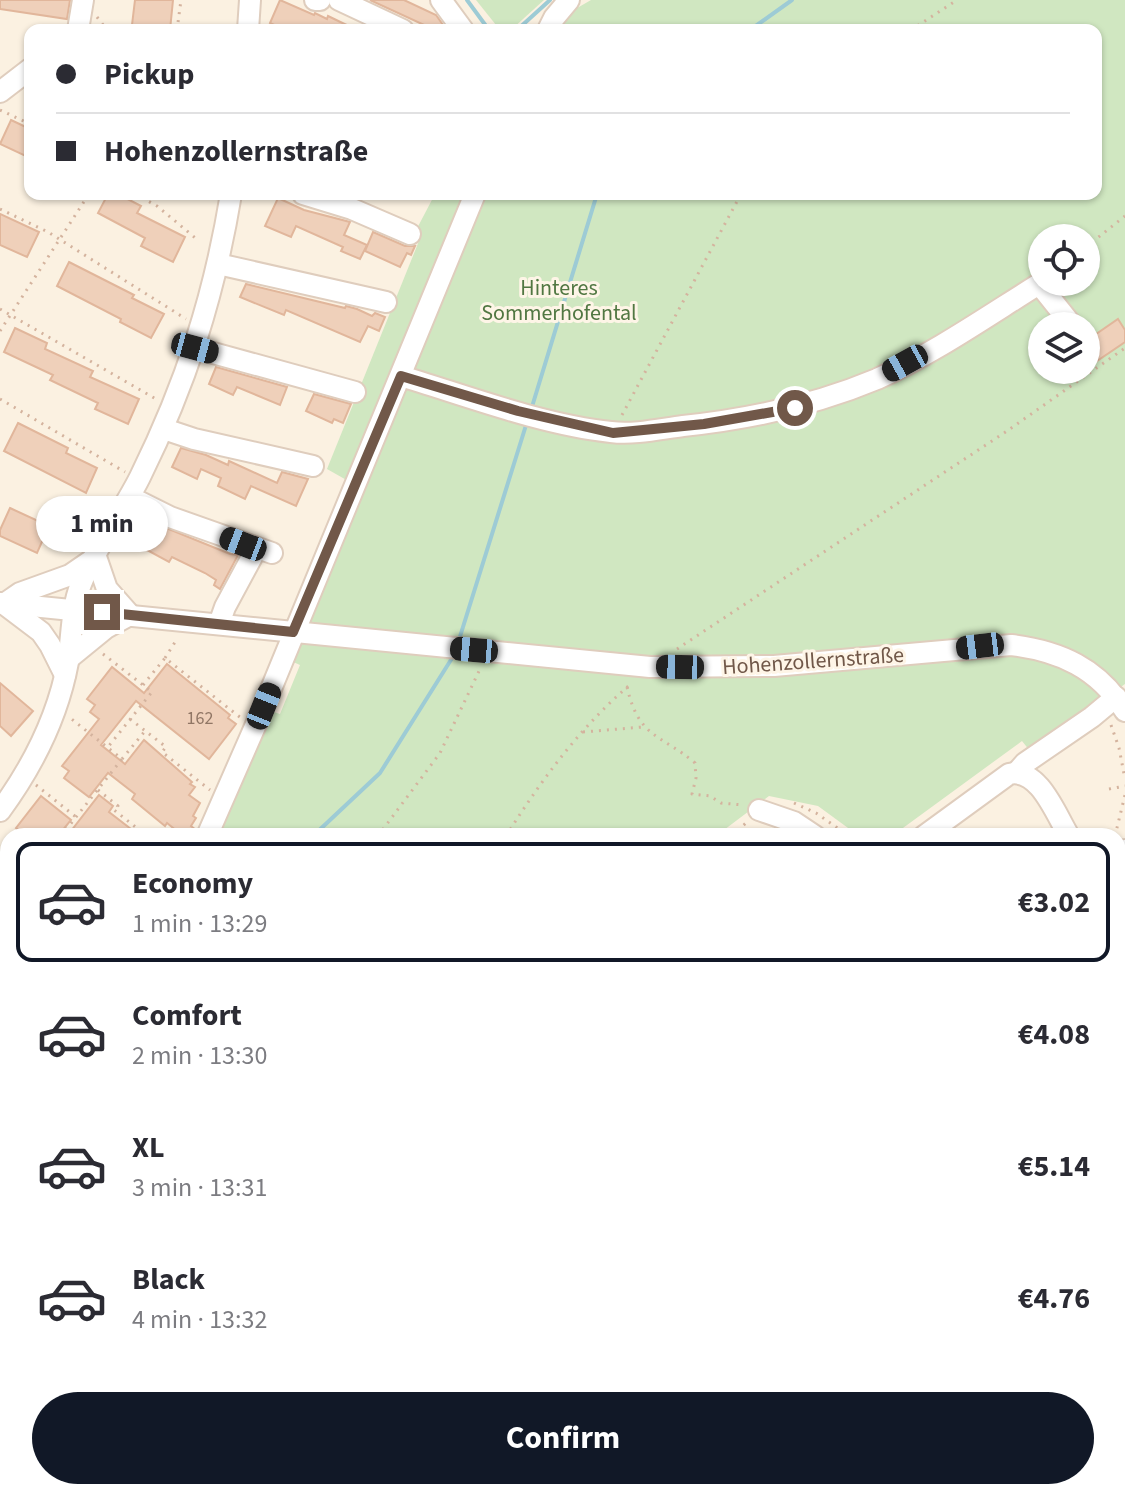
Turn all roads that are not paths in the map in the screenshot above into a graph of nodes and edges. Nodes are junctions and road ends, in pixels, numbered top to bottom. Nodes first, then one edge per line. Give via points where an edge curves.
1 (83, 0) edge
2 (250, 0) edge
3 (339, 0) edge
4 (441, 0) edge
5 (569, 0) edge
6 (79, 24) edge
7 (248, 24) edge
8 (390, 24) edge
9 (459, 24) edge
10 (551, 24) edge
11 (24, 73) edge
12 (2, 86) edge
13 (230, 200) edge
14 (323, 200) edge
15 (473, 200) edge
16 (410, 234) dead end
17 (218, 264) junction
18 (386, 302) dead end
19 (1061, 312) edge
20 (195, 348) junction
21 (401, 376) junction
22 (355, 392) dead end
23 (164, 429) junction
24 (313, 466) dead end
25 (135, 488) junction
26 (96, 557) junction
27 (2, 604) edge
28 (74, 609) junction
29 (130, 615) junction
30 (219, 624) junction
31 (293, 632) junction
32 (66, 667) junction
33 (1114, 705) edge
34 (1017, 772) junction
35 (759, 810) dead end
36 (0, 811) edge
37 (210, 828) edge
38 (803, 828) edge
39 (935, 828) edge
40 (1064, 828) edge

1 - 6 street
2 - 7 street
3 - 8 street
4 - 9 street
5 - 10 street
11 - 12 street
13 - 17 street
14 - 16 street
15 - 21 street
17 - 18 street
17 - 20 street
19 - 21 street via 1039,284 878,378 795,408 613,433
20 - 22 street
20 - 23 street
21 - 31 street
23 - 24 street
23 - 25 street
25 - 26 street
25 - 30 street via 170,517 262,554
26 - 27 street via 70,575
26 - 28 street
26 - 29 street via 107,589
27 - 28 street, Hohenzollernstraße
27 - 32 street via 41,632
28 - 29 street, Hohenzollernstraße
28 - 32 street
29 - 30 street, Hohenzollernstraße
29 - 32 street via 106,628
30 - 31 street, Hohenzollernstraße
31 - 33 street, Hohenzollernstraße via 446,648 478,659 650,667 826,663 1011,645 1065,656 1100,679
31 - 37 street
32 - 36 street via 35,757
33 - 34 street
34 - 39 street
34 - 40 street via 1038,787
35 - 38 street

